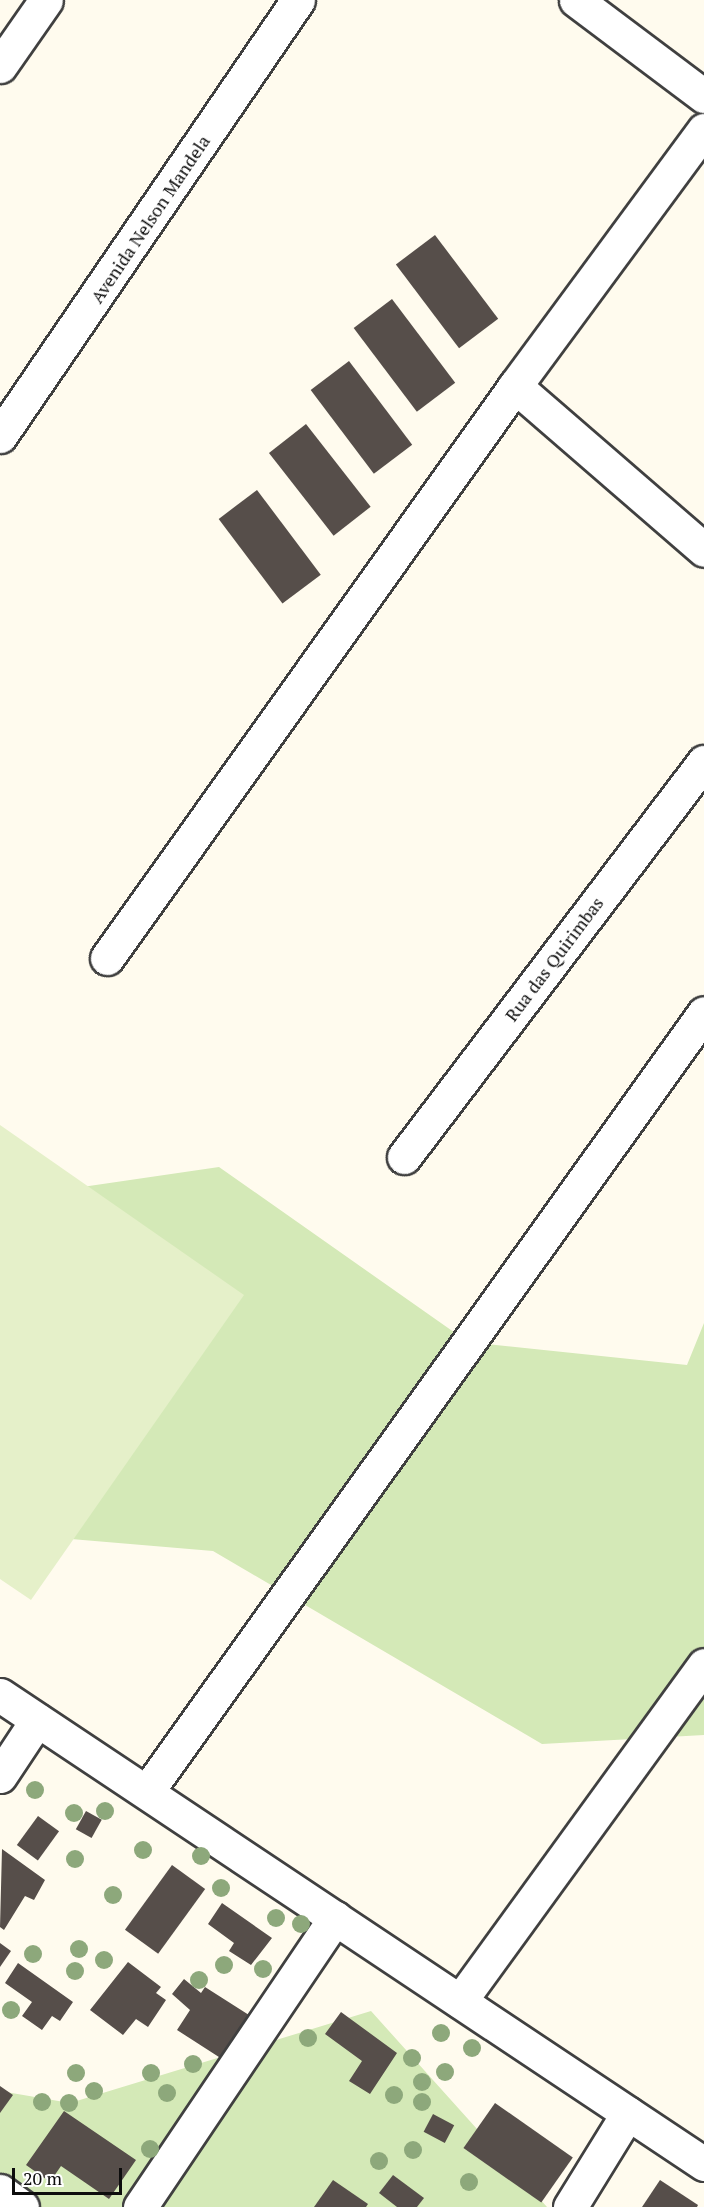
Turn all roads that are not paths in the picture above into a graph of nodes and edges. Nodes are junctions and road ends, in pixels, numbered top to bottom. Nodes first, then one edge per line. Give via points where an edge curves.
1 (46, 0) edge
2 (298, 0) edge
3 (576, 0) edge
4 (0, 66) edge
5 (704, 96) edge
6 (704, 130) edge
7 (515, 386) junction
8 (0, 436) edge
9 (704, 550) edge
10 (704, 762) edge
11 (107, 958) dead end
12 (704, 1013) edge
13 (404, 1156) dead end
14 (704, 1665) edge
15 (0, 1695) edge
16 (37, 1720) junction
17 (0, 1776) edge
18 (148, 1790) junction
19 (335, 1918) junction
20 (460, 2001) junction
21 (628, 2114) junction
22 (704, 2164) edge
23 (0, 2191) edge
24 (22, 2207) edge
25 (140, 2207) edge
26 (570, 2207) edge

1 - 4 street
2 - 8 street, Avenida Nelson Mandela
3 - 5 street
6 - 7 street
7 - 9 street
7 - 11 street
10 - 13 street, Rua das Quirimbas
12 - 18 street
14 - 20 street
15 - 16 street
16 - 17 street
16 - 18 street
18 - 19 street
19 - 20 street
19 - 25 street
20 - 21 street
21 - 22 street
21 - 26 street
23 - 24 street

